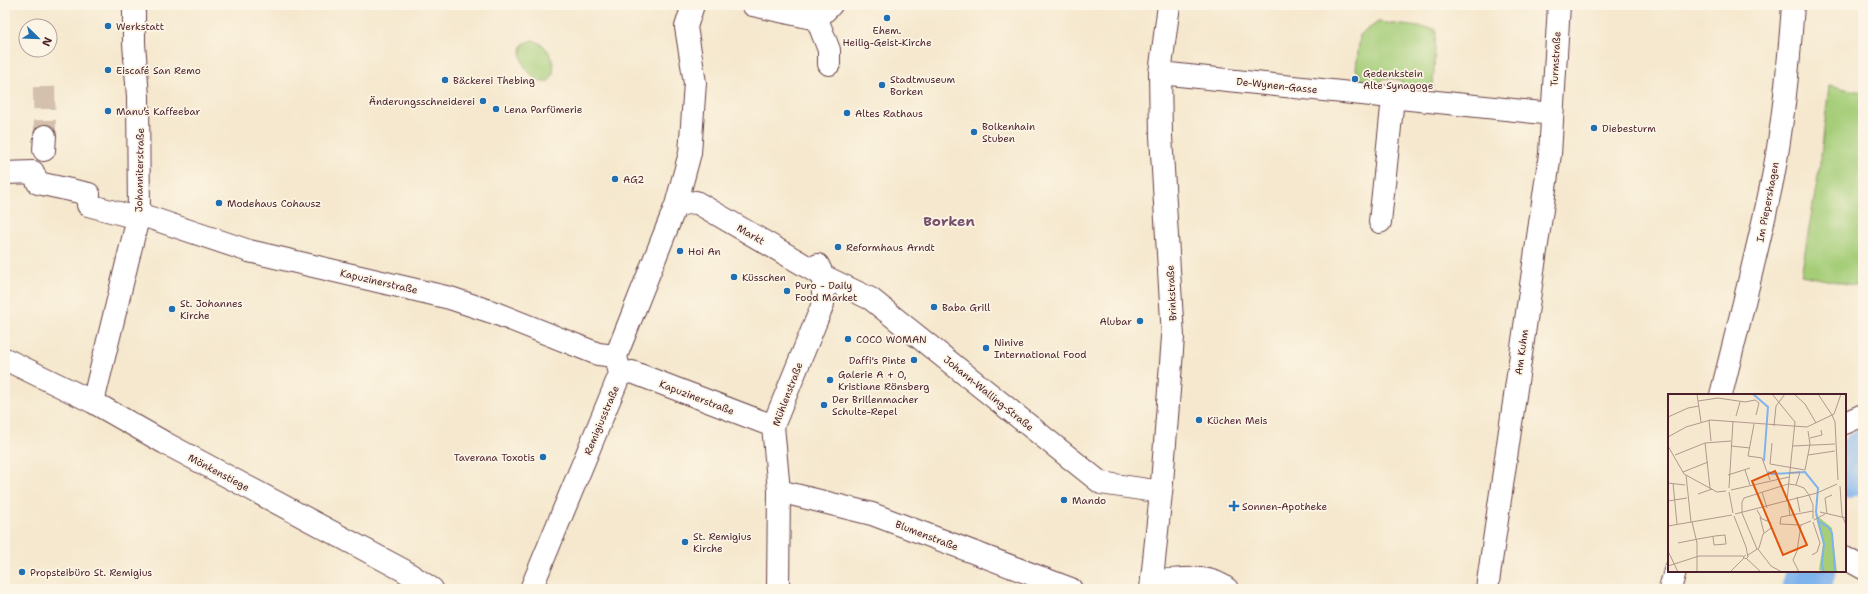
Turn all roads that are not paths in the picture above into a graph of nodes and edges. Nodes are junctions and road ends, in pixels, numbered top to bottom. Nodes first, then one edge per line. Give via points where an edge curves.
1 (134, 5) edge
2 (693, 5) edge
3 (753, 5) edge
4 (1169, 5) edge
5 (1559, 5) edge
6 (1793, 5) edge
7 (824, 12) edge
8 (829, 64) dead end
9 (1160, 73) junction
10 (1393, 98) junction
11 (1552, 114) junction
12 (5, 173) edge
13 (676, 205) junction
14 (139, 214) junction
15 (1380, 222) dead end
16 (813, 253) dead end
17 (823, 276) junction
18 (5, 359) edge
19 (618, 365) junction
20 (1721, 394) edge
21 (93, 402) junction
22 (1863, 415) edge
23 (1846, 423) edge
24 (773, 426) junction
25 (779, 490) junction
26 (1161, 492) junction
27 (1846, 559) edge
28 (1863, 568) edge
29 (1675, 572) edge
30 (1152, 585) edge
31 (432, 589) edge
32 (531, 589) edge
33 (778, 589) edge
34 (1071, 589) edge
35 (1227, 589) edge
36 (1487, 589) edge
37 (1670, 589) edge

1 - 14 street, Johanniterstraße via 139,112
2 - 13 street, Remigiusstraße via 686,27 695,83 690,152
3 - 7 street
4 - 9 street, Brinkstraße
5 - 11 street, Turmstraße
6 - 20 street, Im Piepershagen via 1789,63 1773,175 1752,274
7 - 8 street
9 - 10 street, De-Wynen-Gasse
9 - 26 street, Brinkstraße via 1161,136 1173,337
10 - 11 street, De-Wynen-Gasse
10 - 15 street
11 - 36 street, Am Kuhm via 1550,154
12 - 14 street, Kapuzinerstraße via 33,172 38,183 89,194 88,205 126,215
13 - 17 street, Markt via 696,202
13 - 19 street, Remigiusstraße
14 - 19 street, Kapuzinerstraße via 249,251 450,298 598,354
14 - 21 street, Johanniterstraße
16 - 17 street
17 - 24 street, Mühlenstraße via 823,304
17 - 26 street, Johann-Walling-Straße via 871,299 1101,483
18 - 21 street, Mönkenstiege
19 - 24 street, Kapuzinerstraße
19 - 32 street, Remigiusstraße
21 - 31 street, Mönkenstiege via 402,570
22 - 23 street
24 - 25 street, Mühlenstraße
25 - 33 street, Mühlenstraße
25 - 34 street, Blumenstraße via 872,514
26 - 30 street, Brinkstraße
27 - 28 street
29 - 37 street
30 - 35 street via 1196,578 1220,583

